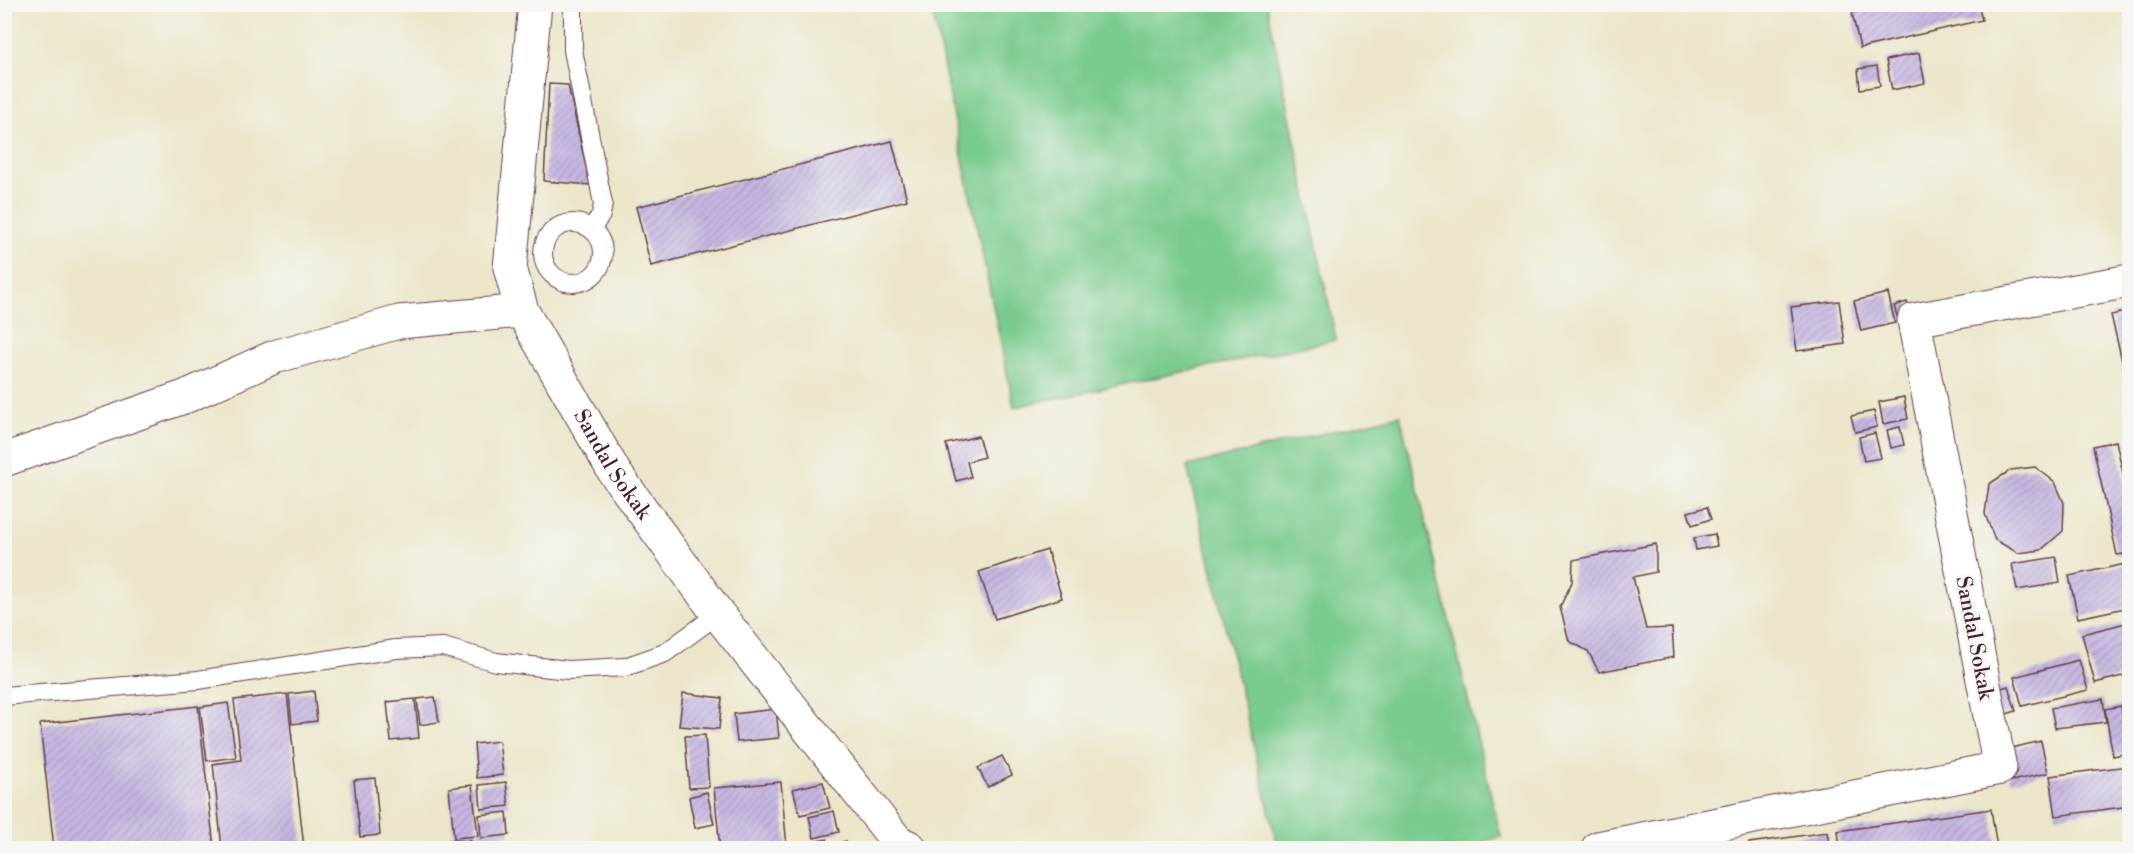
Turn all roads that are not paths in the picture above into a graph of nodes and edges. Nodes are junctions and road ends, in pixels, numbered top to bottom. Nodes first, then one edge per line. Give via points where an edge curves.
1 (535, 4) edge
2 (573, 4) edge
3 (591, 229) junction
4 (511, 249) junction
5 (543, 255) junction
6 (2130, 281) edge
7 (522, 311) junction
8 (4, 460) edge
9 (718, 614) junction
10 (4, 696) edge
11 (910, 849) edge
12 (1598, 849) edge

1 - 4 street, Sandal Sokak
2 - 3 lane via 573,50 603,204
3 - 5 lane via 581,224 563,225 548,237
3 - 5 lane via 602,245 603,255 595,274 587,280 566,282 558,278 545,264
4 - 5 lane
4 - 7 street, Sandal Sokak via 510,268
6 - 12 street, Sandal Sokak via 1914,320 2000,768
7 - 8 street via 399,322 273,357 187,396
7 - 9 street, Sandal Sokak via 615,473
9 - 10 lane via 665,653 625,667 568,670 496,662 443,646 396,649 198,681
9 - 11 street, Sandal Sokak via 897,841

